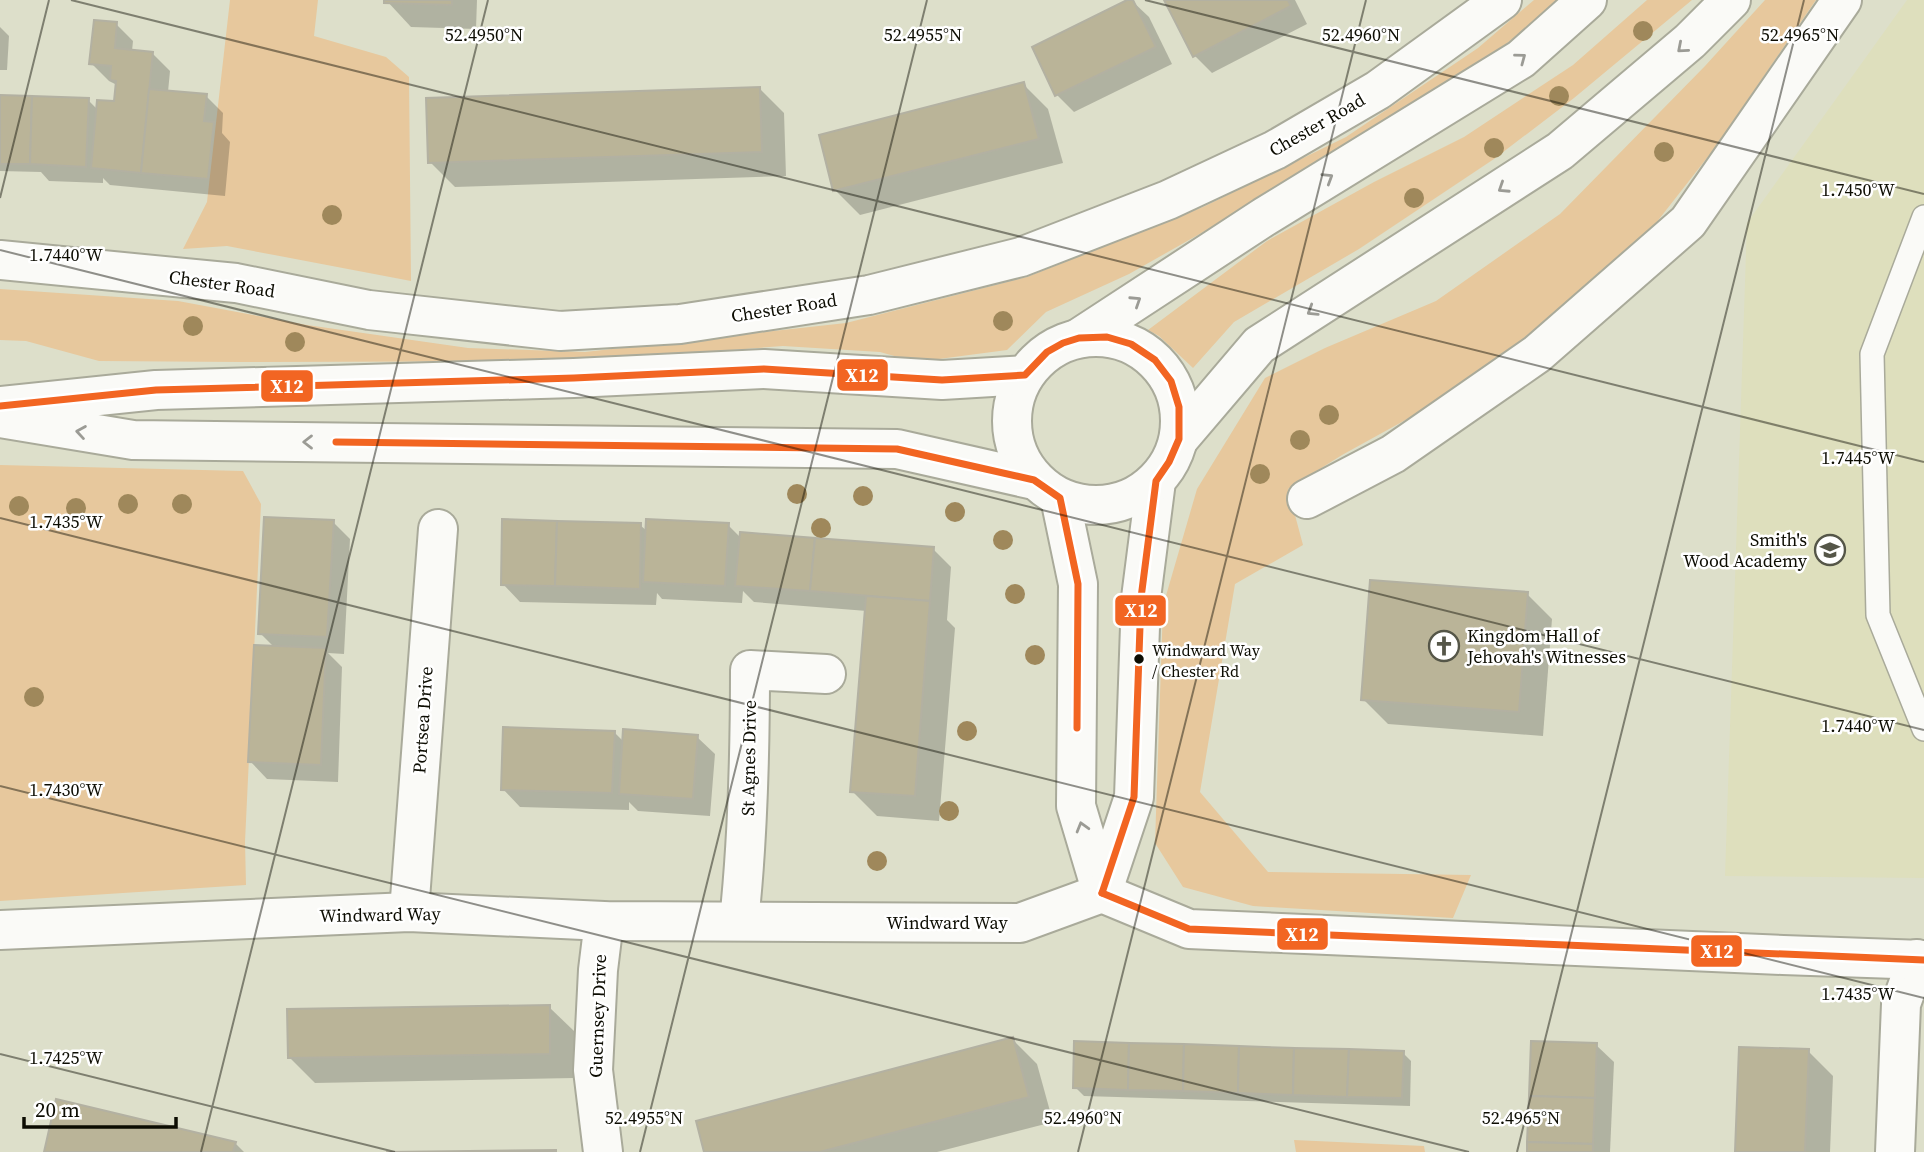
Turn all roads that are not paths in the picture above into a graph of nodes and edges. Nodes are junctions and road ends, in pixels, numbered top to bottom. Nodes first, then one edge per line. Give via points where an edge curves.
1 (1502, 0) edge
2 (1587, 0) edge
3 (1731, 0) edge
4 (1842, 0) edge
5 (1924, 217) edge
6 (0, 260) edge
7 (1079, 338) junction
8 (1025, 375) junction
9 (0, 406) edge
10 (0, 418) edge
11 (1179, 439) junction
12 (1156, 481) junction
13 (1047, 489) junction
14 (1307, 499) dead end
15 (438, 529) dead end
16 (826, 674) dead end
17 (1924, 729) edge
18 (1102, 893) junction
19 (409, 912) junction
20 (604, 921) junction
21 (739, 921) junction
22 (0, 930) edge
23 (1920, 960) edge
24 (603, 1152) edge
25 (1895, 1152) edge

1 - 6 street, Chester Road via 1378,90 1275,150 1168,200 1021,257 869,295 680,324 560,331 369,310 236,283
7 -> 2 street via 1264,217 1521,59
3 -> 11 street via 1690,41 1560,151 1259,345
4 - 14 street via 1688,222 1537,354 1393,454
5 - 17 lane via 1872,354 1878,615
7 - 8 street via 1047,352
7 - 11 street via 1107,337 1131,344 1155,360 1171,381 1179,407
8 - 9 street via 942,380 764,369 156,390
8 - 13 street via 1011,414 1018,456
13 -> 10 street via 897,449 133,440
11 - 12 street via 1170,463
12 - 13 street via 1119,503 1093,506
12 - 18 street via 1141,598 1133,797
18 -> 13 street via 1076,806 1078,584
15 - 19 street, Portsea Drive
16 - 21 street, St Agnes Drive via 750,670 750,774
18 - 21 street, Windward Way via 1020,923
18 - 23 street via 1189,929
19 - 20 street, Windward Way
19 - 22 street, Windward Way
20 - 21 street, Windward Way
20 - 24 street, Guernsey Drive via 593,1070
23 - 25 street via 1900,1004

